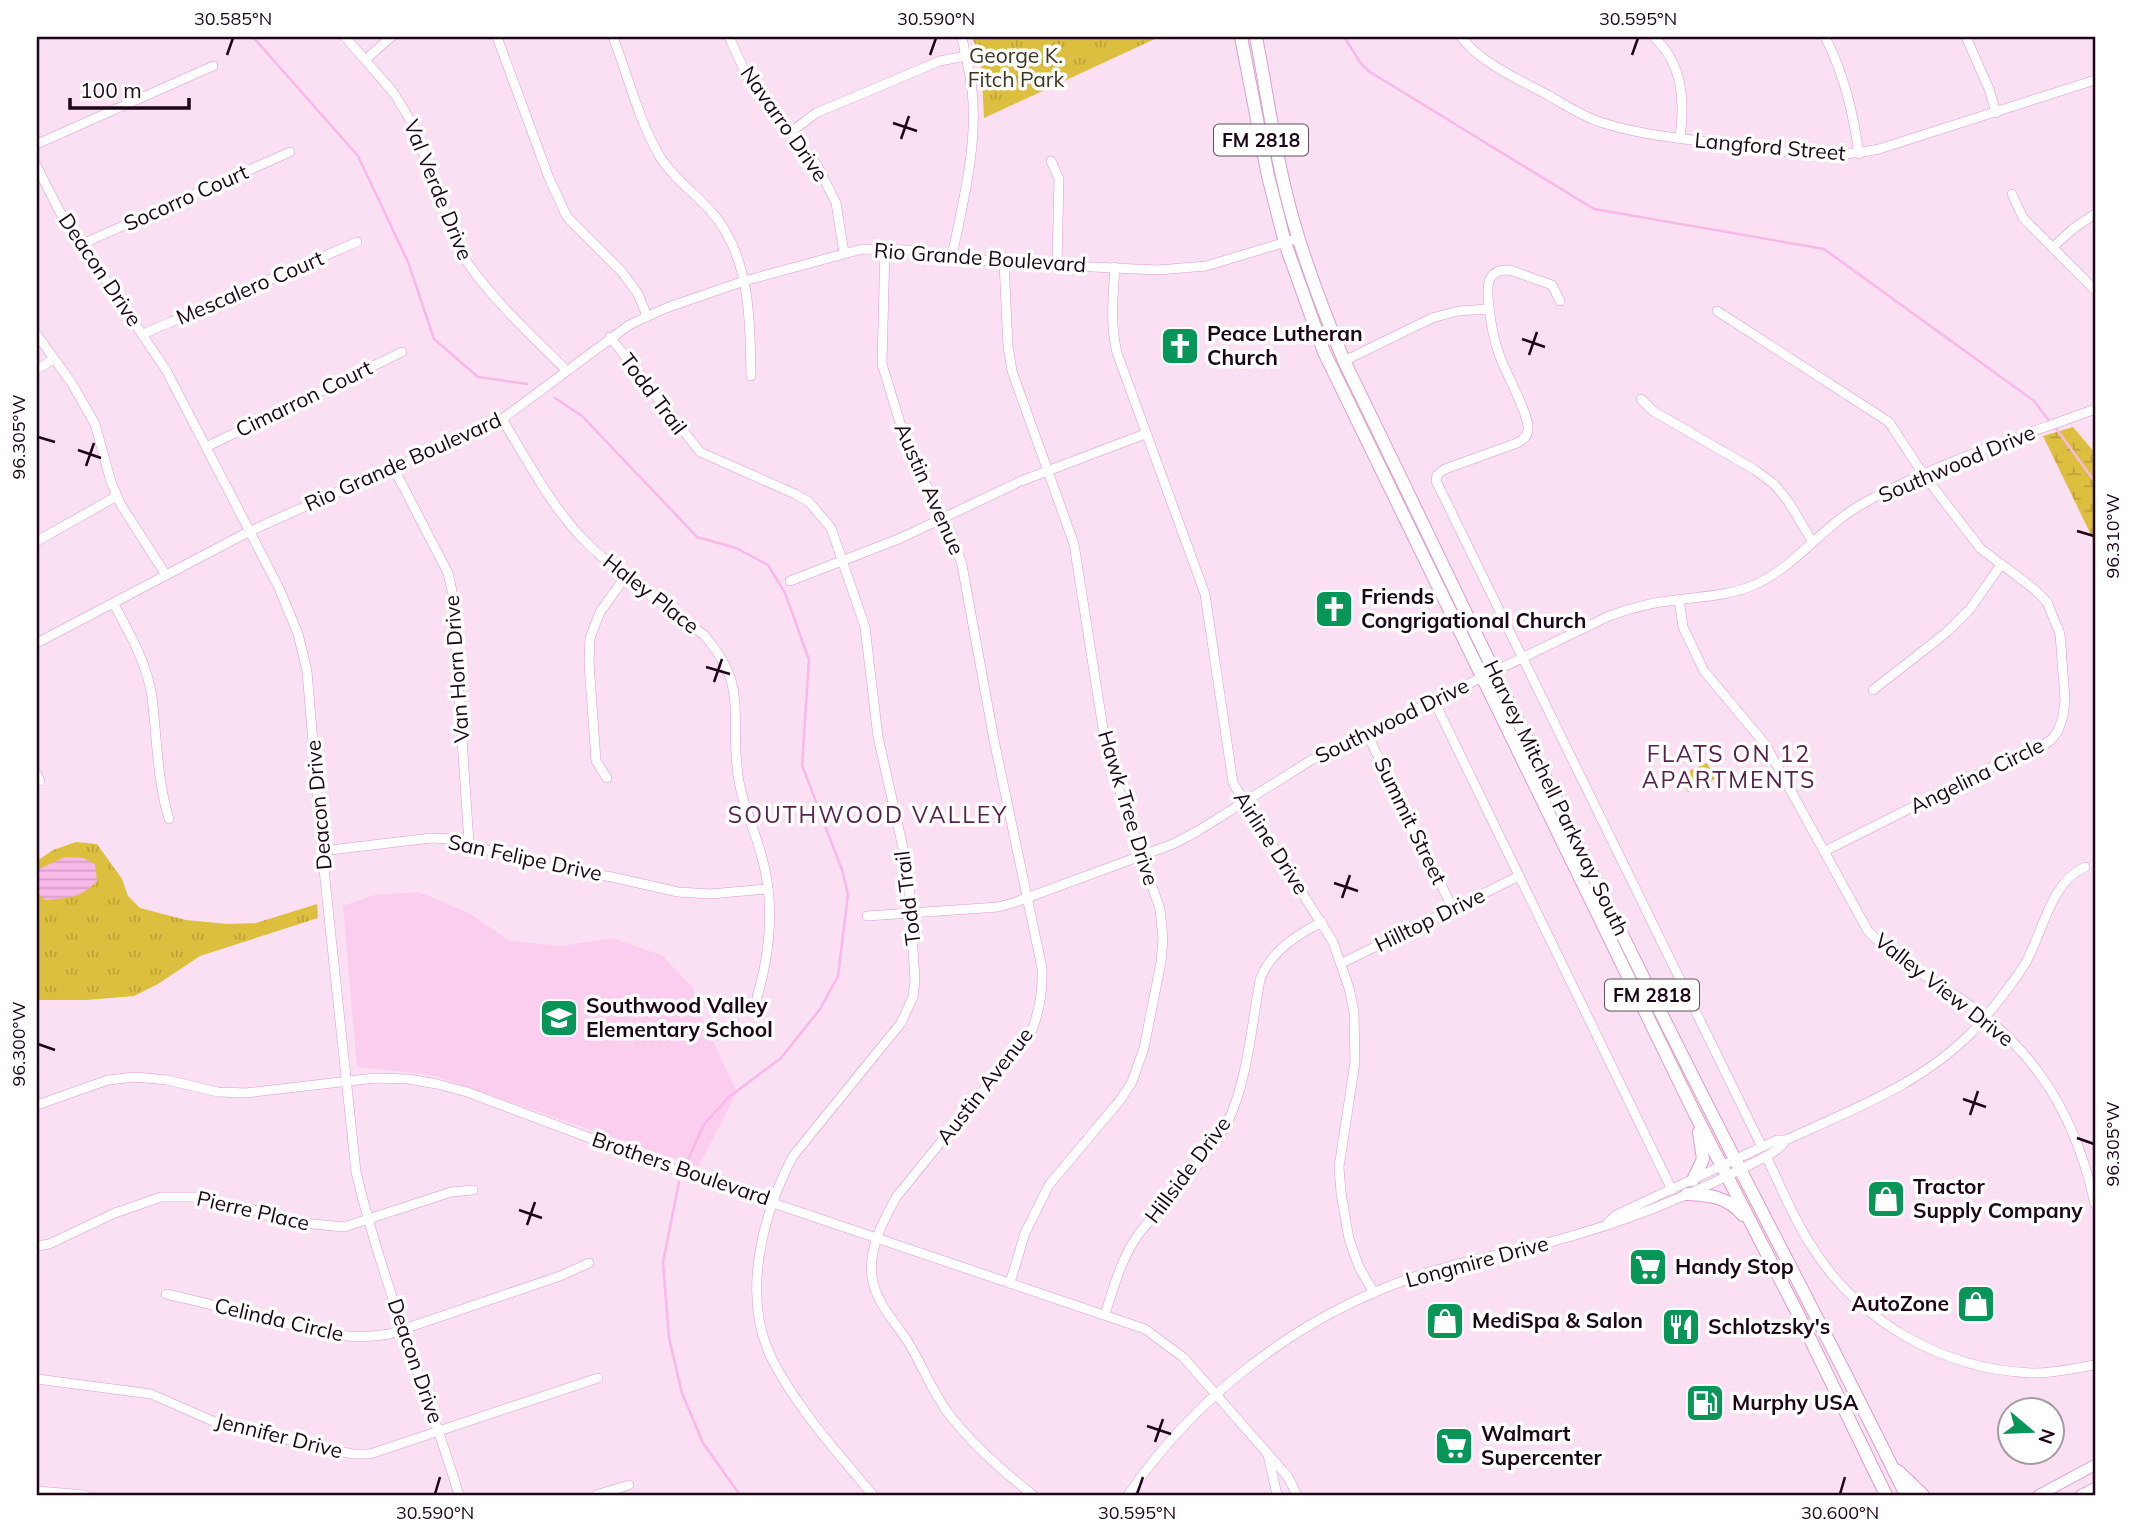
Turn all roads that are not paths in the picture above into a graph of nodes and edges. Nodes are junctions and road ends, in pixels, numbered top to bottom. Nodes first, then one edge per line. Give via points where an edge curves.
1 (345, 37) edge
2 (391, 37) edge
3 (496, 37) edge
4 (613, 37) edge
5 (729, 37) edge
6 (962, 37) edge
7 (1241, 37) edge
8 (1256, 37) edge
9 (1461, 37) edge
10 (1654, 37) edge
11 (1825, 37) edge
12 (1966, 37) edge
13 (965, 56) junction
14 (365, 60) junction
15 (213, 66) dead end
16 (2095, 80) edge
17 (1996, 113) junction
18 (791, 132) junction
19 (1680, 138) junction
20 (37, 144) edge
21 (289, 152) dead end
22 (1859, 154) junction
23 (1051, 161) dead end
24 (37, 167) edge
25 (2012, 194) dead end
26 (2095, 214) edge
27 (1299, 239) junction
28 (357, 242) dead end
29 (1285, 243) junction
30 (82, 244) junction
31 (2053, 247) junction
32 (885, 248) junction
33 (844, 253) junction
34 (952, 256) junction
35 (1004, 263) junction
36 (1057, 264) junction
37 (1115, 267) junction
38 (744, 281) junction
39 (2095, 290) edge
40 (1560, 301) dead end
41 (1489, 309) junction
42 (1717, 311) dead end
43 (647, 316) junction
44 (143, 334) junction
45 (37, 335) edge
46 (610, 337) junction
47 (402, 352) dead end
48 (54, 359) junction
49 (1344, 360) junction
50 (37, 369) edge
51 (566, 370) junction
52 (751, 376) dead end
53 (1641, 399) dead end
54 (2095, 409) edge
55 (502, 419) junction
56 (1145, 435) junction
57 (206, 447) junction
58 (393, 467) junction
59 (1048, 471) junction
60 (1923, 474) junction
61 (117, 496) junction
62 (943, 520) junction
63 (250, 531) junction
64 (37, 541) edge
65 (1812, 541) junction
66 (842, 561) junction
67 (2000, 566) junction
68 (166, 575) junction
69 (626, 576) junction
70 (790, 580) dead end
71 (1679, 599) junction
72 (113, 603) junction
73 (37, 643) edge
74 (1523, 659) junction
75 (1494, 672) junction
76 (1482, 678) junction
77 (1873, 690) dead end
78 (1434, 701) junction
79 (1367, 734) junction
80 (607, 778) dead end
81 (1244, 802) junction
82 (169, 819) dead end
83 (469, 843) junction
84 (321, 851) junction
85 (1825, 851) junction
86 (1141, 855) junction
87 (2085, 867) dead end
88 (1519, 876) junction
89 (768, 889) junction
90 (1028, 898) junction
91 (1453, 909) junction
92 (912, 911) junction
93 (867, 916) dead end
94 (1322, 922) junction
95 (1342, 963) junction
96 (757, 997) dead end
97 (1985, 1016) junction
98 (345, 1082) junction
99 (37, 1105) edge
100 (1694, 1111) junction
101 (1764, 1152) junction
102 (1731, 1168) junction
103 (1693, 1180) junction
104 (473, 1190) dead end
105 (1672, 1190) junction
106 (1687, 1194) junction
107 (773, 1202) junction
108 (2095, 1204) edge
109 (367, 1219) junction
110 (1751, 1223) junction
111 (1607, 1224) junction
112 (878, 1239) junction
113 (37, 1246) edge
114 (589, 1263) dead end
115 (1010, 1283) junction
116 (1374, 1293) junction
117 (166, 1294) dead end
118 (1105, 1314) junction
119 (404, 1329) junction
120 (2095, 1365) edge
121 (598, 1378) dead end
122 (37, 1379) edge
123 (1216, 1394) junction
124 (440, 1431) junction
125 (1267, 1453) junction
126 (1890, 1463) junction
127 (2095, 1465) edge
128 (629, 1485) dead end
129 (2095, 1488) edge
130 (37, 1491) edge
131 (1884, 1493) edge
132 (85, 1495) edge
133 (459, 1495) edge
134 (596, 1495) edge
135 (873, 1495) edge
136 (1033, 1495) edge
137 (1128, 1495) edge
138 (1277, 1495) edge
139 (1297, 1495) edge
140 (1906, 1495) edge
141 (1923, 1495) edge
142 (2039, 1495) edge
143 (2081, 1495) edge

1 - 14 street, Val Verde Drive
2 - 14 street
3 - 43 street via 566,217 622,272
4 - 38 street via 661,158 719,221
5 - 18 street, Navarro Drive via 747,76
6 - 13 street
7 - 29 highway, Harvey Mitchell Parkway South / FM 2818
8 - 27 highway, Harvey Mitchell Parkway South / FM 2818
9 - 19 street, Langford Street via 1492,64 1598,122
10 - 19 street via 1667,51 1683,91
11 - 22 street via 1848,94
12 - 17 street
13 - 18 street via 940,61 816,113
13 - 34 street via 973,130
14 - 51 street, Val Verde Drive via 412,123 461,253 493,295
15 - 20 street
16 - 17 street, Langford Street
17 - 22 street, Langford Street
18 - 33 street, Navarro Drive via 817,165 836,203
19 - 22 street, Langford Street via 1817,155
21 - 30 street, Socorro Court
23 - 36 street via 1059,179
24 - 30 street, Deacon Drive
25 - 31 street via 2023,218
26 - 31 street
27 - 29 street, Rio Grande Boulevard
27 - 49 highway, Harvey Mitchell Parkway South / FM 2818
28 - 44 street, Mescalero Court
29 - 37 street, Rio Grande Boulevard via 1206,266
29 - 76 highway, Harvey Mitchell Parkway South / FM 2818 via 1324,352
30 - 44 street, Deacon Drive
31 - 39 street
32 - 33 street, Rio Grande Boulevard
32 - 34 street, Rio Grande Boulevard
32 - 62 street, Austin Avenue via 883,372 912,462
33 - 38 street, Rio Grande Boulevard
34 - 35 street, Rio Grande Boulevard
35 - 36 street, Rio Grande Boulevard
35 - 59 street, Hawk Tree Drive via 1012,371
36 - 37 street, Rio Grande Boulevard
37 - 56 street, Airline Drive via 1112,333
38 - 43 street, Rio Grande Boulevard
38 - 52 street
40 - 41 street via 1552,285 1503,270 1488,283
41 - 49 street via 1432,318
41 - 74 street via 1497,350 1526,420 1527,434 1517,443 1437,475
42 - 60 street, Angelina Circle via 1889,422
43 - 46 street, Rio Grande Boulevard
44 - 57 street, Deacon Drive
45 - 48 street
46 - 51 street, Rio Grande Boulevard
46 - 66 street, Todd Trail via 700,452 809,502 831,528
47 - 57 street, Cimarron Court
48 - 50 street
48 - 61 street via 95,424
49 - 75 highway, Harvey Mitchell Parkway South / FM 2818
51 - 55 street, Rio Grande Boulevard
53 - 65 street via 1653,411 1774,484
54 - 60 street, Southwood Drive
55 - 58 street, Rio Grande Boulevard
55 - 69 street, Haley Place via 564,518
56 - 59 street
56 - 81 street, Airline Drive via 1205,594 1229,769
57 - 63 street, Deacon Drive
58 - 63 street, Rio Grande Boulevard
58 - 83 street, Van Horn Drive via 453,591
59 - 62 street
59 - 86 street, Hawk Tree Drive via 1074,544 1107,754
60 - 65 street, Southwood Drive via 1863,503
60 - 67 street, Angelina Circle via 1981,549
61 - 64 street
61 - 68 street
62 - 66 street
62 - 90 street, Austin Avenue via 962,565
63 - 68 street, Rio Grande Boulevard
63 - 84 street, Deacon Drive via 279,588 307,671
65 - 71 street, Southwood Drive via 1787,566 1761,582 1732,593
66 - 70 street
66 - 92 street, Todd Trail via 865,627 878,737 908,870
67 - 77 street via 1970,609 1947,632
67 - 85 street, Angelina Circle via 2034,589 2055,617 2065,700 2057,731 2028,755 1996,765
68 - 72 street, Rio Grande Boulevard
69 - 80 street via 600,612 590,638 596,761
69 - 89 street, Haley Place via 704,635 729,672 735,693 742,795
71 - 74 street, Southwood Drive via 1609,616
71 - 85 street, Valley View Drive via 1683,627 1704,671 1765,744
72 - 73 street, Rio Grande Boulevard
72 - 82 street via 147,676
74 - 75 street, Southwood Drive
74 - 101 street
75 - 76 street, Southwood Drive
75 - 102 highway, Harvey Mitchell Parkway South / FM 2818
76 - 78 street, Southwood Drive
76 - 100 highway, Harvey Mitchell Parkway South / FM 2818
78 - 79 street, Southwood Drive
78 - 88 street
79 - 81 street, Southwood Drive via 1313,759
79 - 91 street, Summit Street
81 - 86 street, Southwood Drive via 1185,838
81 - 94 street, Airline Drive
83 - 84 street, San Felipe Drive via 431,838
83 - 89 street, San Felipe Drive via 541,866 678,892
84 - 98 street, Deacon Drive
85 - 97 street, Valley View Drive via 1868,931 1887,950
86 - 90 street, Southwood Drive
86 - 115 street, Hawk Tree Drive via 1160,909 1163,937 1139,1066 1121,1099 1049,1185 1025,1233
87 - 97 street, Longmire Drive via 2075,871 2058,893 2025,963
88 - 91 street, Hilltop Drive
88 - 105 street
89 - 96 street, Haley Place via 769,948
90 - 92 street, Southwood Drive via 998,906
90 - 112 street, Austin Avenue via 1042,968 1039,1011 1032,1030 897,1196
91 - 95 street, Hilltop Drive
92 - 93 street, Southwood Drive
92 - 107 street, Todd Trail via 915,979 909,1010 793,1156
94 - 95 street, Airline Drive
94 - 118 street, Hillside Drive via 1276,952 1267,964 1234,1109 1216,1141 1137,1237
95 - 116 street, Airline Drive via 1356,1043 1339,1167 1341,1194 1349,1239
97 - 101 street, Longmire Drive via 1922,1074 1786,1140 1781,1148
97 - 108 street, Valley View Drive via 2049,1085 2065,1113
98 - 99 street, Brothers Boulevard via 246,1093 151,1077 119,1078
98 - 107 street, Brothers Boulevard via 408,1079 467,1092
98 - 109 street, Deacon Drive
100 - 102 highway, Harvey Mitchell Parkway South / FM 2818
100 - 103 highway via 1703,1151
101 - 102 street, Longmire Drive
101 - 120 street via 1817,1255 1854,1299 1897,1332 1942,1355 1990,1369 2033,1373
102 - 103 street, Longmire Drive
102 - 106 street, Longmire Drive
102 - 110 highway, Harvey Mitchell Parkway South / FM 2818
102 - 126 highway, Harvey Mitchell Parkway South / FM 2818 via 1852,1384
103 - 105 street, Longmire Drive
104 - 109 street, Pierre Place via 451,1192
105 - 111 street, Longmire Drive via 1616,1215
106 - 110 highway via 1729,1201
106 - 111 street, Longmire Drive
107 - 112 street, Brothers Boulevard
107 - 135 street, Todd Trail via 758,1266 758,1301 768,1347 794,1396
109 - 113 street, Pierre Place via 344,1227 301,1224 180,1195 115,1213
109 - 119 street, Deacon Drive
110 - 131 highway, Harvey Mitchell Parkway South / FM 2818
111 - 116 street, Longmire Drive via 1551,1242 1443,1266
112 - 115 street, Brothers Boulevard
112 - 136 street, Austin Avenue via 872,1275 877,1297 908,1341 947,1412 996,1465
114 - 119 street, Celinda Circle
115 - 118 street, Brothers Boulevard
116 - 123 street, Longmire Drive via 1272,1349
117 - 119 street, Celinda Circle via 349,1338
118 - 123 street, Brothers Boulevard via 1145,1329 1169,1345
119 - 124 street, Deacon Drive
121 - 124 street, Jennifer Drive
122 - 124 street, Jennifer Drive via 151,1394 224,1426 353,1454 370,1454
123 - 125 street, Brothers Boulevard
123 - 137 street, Longmire Drive via 1166,1445
124 - 133 street, Deacon Drive
125 - 138 street, Brothers Boulevard
125 - 139 street, Brothers Boulevard
126 - 140 highway, Harvey Mitchell Parkway South / FM 2818
126 - 141 highway
127 - 142 main road
128 - 134 street
129 - 143 main road
130 - 132 street

